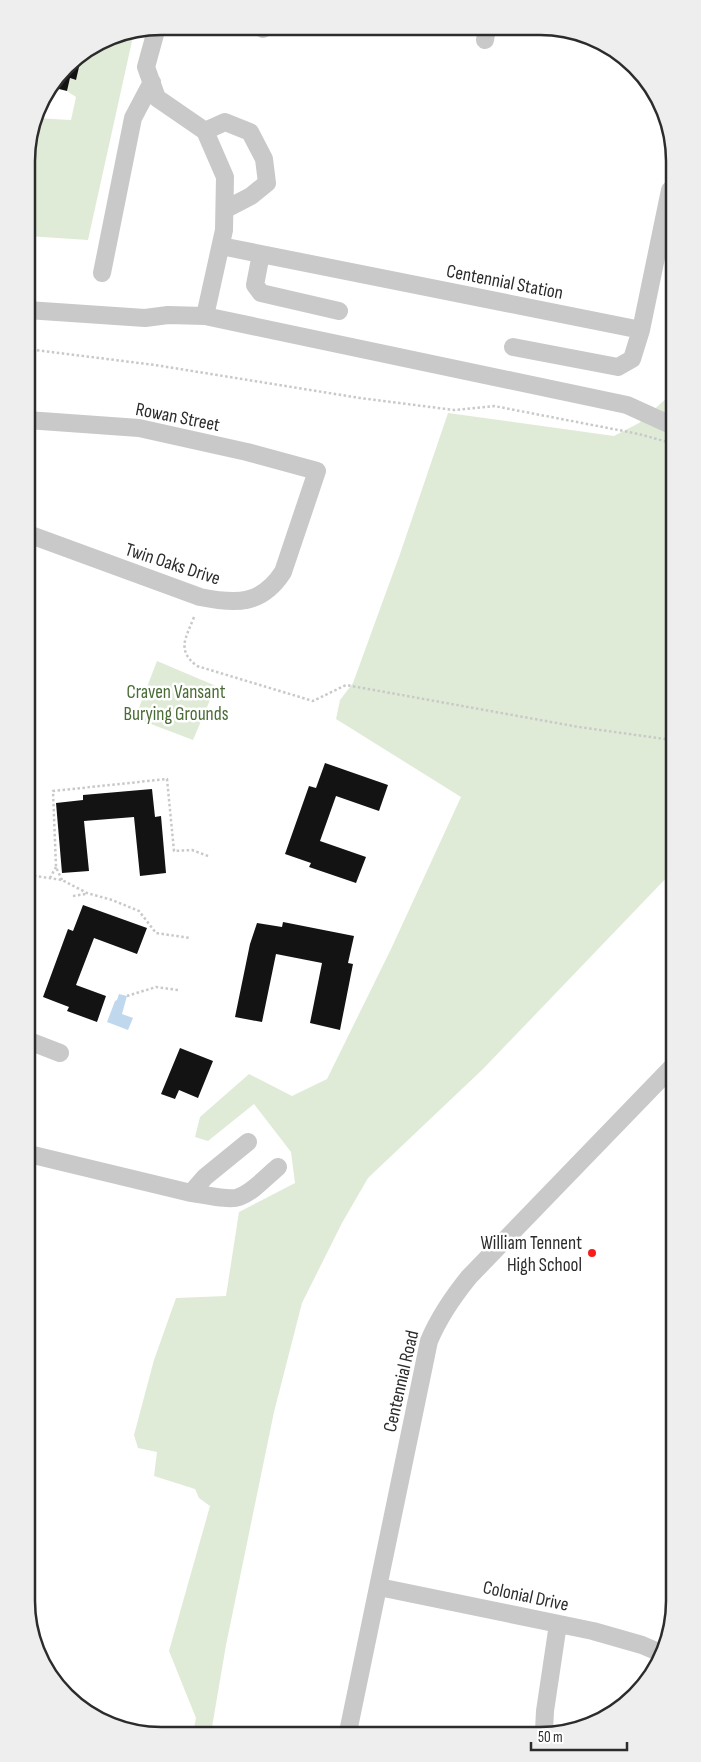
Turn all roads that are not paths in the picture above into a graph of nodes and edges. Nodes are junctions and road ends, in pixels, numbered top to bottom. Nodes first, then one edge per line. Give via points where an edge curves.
1 (155, 35) edge
2 (152, 82) junction
3 (205, 131) junction
4 (226, 209) junction
5 (666, 209) edge
6 (221, 246) junction
7 (261, 254) junction
8 (102, 273) dead end
9 (339, 310) dead end
10 (35, 311) edge
11 (205, 316) junction
12 (641, 330) junction
13 (513, 347) dead end
14 (35, 421) edge
15 (666, 424) edge
16 (317, 471) joint
17 (35, 537) edge
18 (35, 1044) edge
19 (60, 1053) dead end
20 (666, 1073) edge
21 (248, 1142) dead end
22 (35, 1155) edge
23 (278, 1167) dead end
24 (191, 1193) junction
25 (378, 1587) junction
26 (558, 1624) junction
27 (655, 1651) edge
28 (349, 1727) edge
29 (544, 1727) edge

1 - 2 street via 146,67
2 - 3 street via 157,98
2 - 8 street via 133,118
3 - 4 street via 225,177
3 - 4 street via 225,122 250,132 264,159 268,183
4 - 6 street
5 - 12 street
6 - 7 street, Centennial Station
6 - 11 street
7 - 9 street via 256,285 261,293
7 - 12 street, Centennial Station
10 - 11 street via 145,318
11 - 15 street via 627,405
12 - 13 street via 632,359 618,367
14 - 16 street, Rowan Street via 139,428
16 - 17 street, Twin Oaks Drive via 283,572 275,584 259,596 243,602 200,598
18 - 19 street
20 - 25 street, Centennial Road via 469,1277 445,1307 429,1341
21 - 24 street via 205,1177
22 - 24 street
23 - 24 street via 239,1197
25 - 26 street, Colonial Drive
25 - 28 street, Centennial Road
26 - 27 street, Colonial Drive via 620,1638
26 - 29 street

